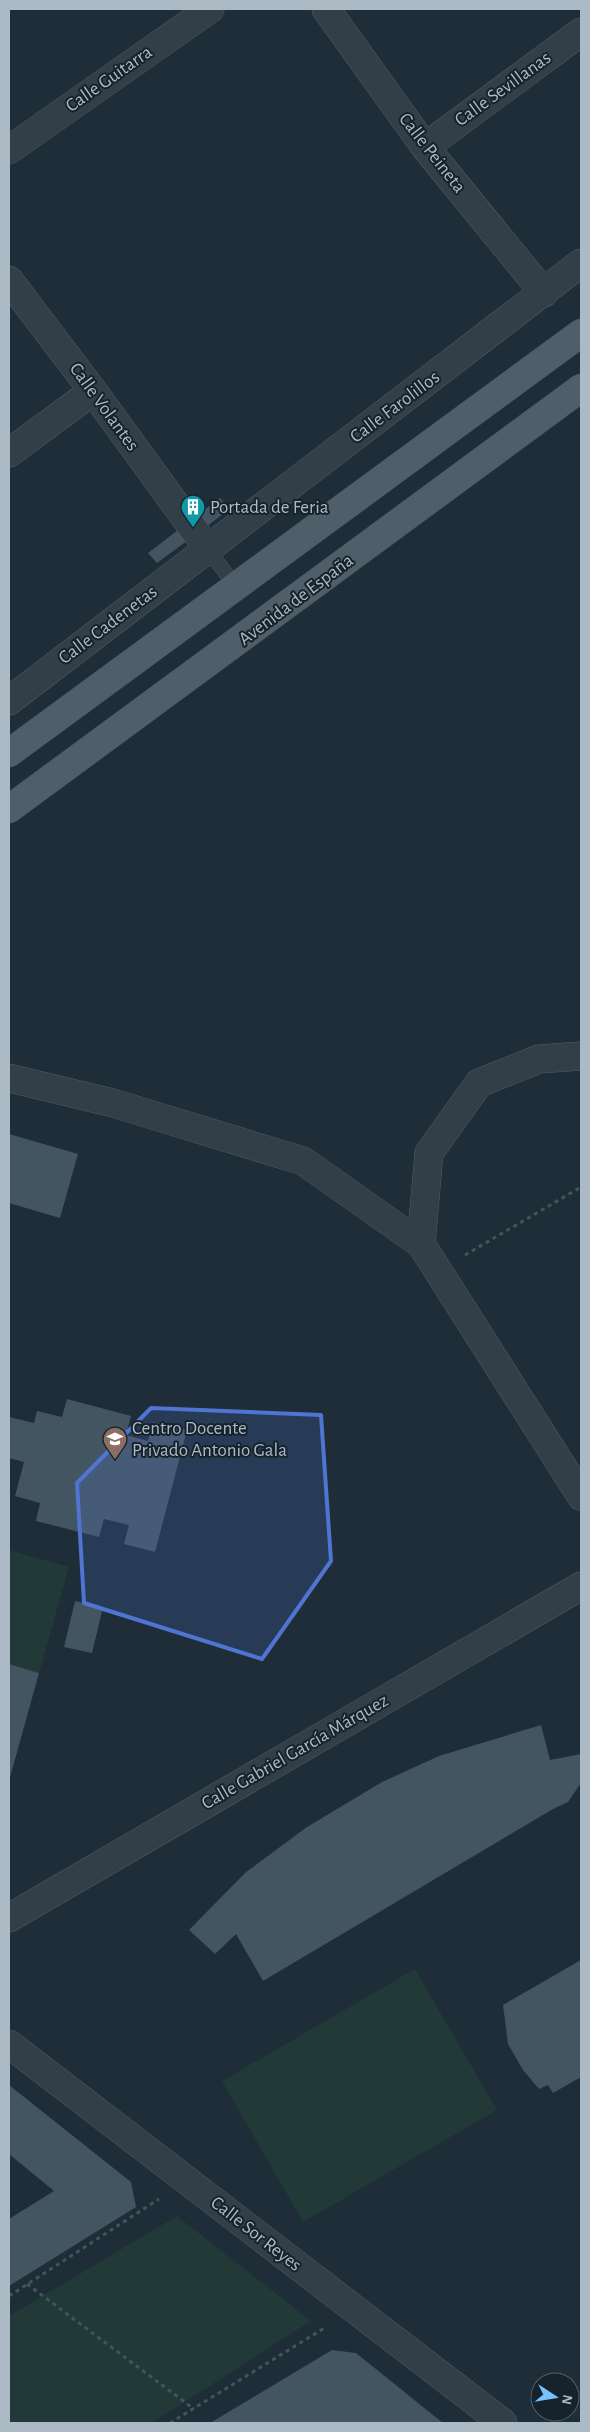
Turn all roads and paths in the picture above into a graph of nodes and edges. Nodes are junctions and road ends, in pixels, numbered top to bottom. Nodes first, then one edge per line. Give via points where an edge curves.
1 (210, 9) edge
2 (326, 9) edge
3 (581, 32) edge
4 (425, 147) junction
5 (9, 150) edge
6 (581, 263) edge
7 (9, 280) edge
8 (544, 293) junction
9 (581, 333) edge
10 (581, 388) edge
11 (93, 391) junction
12 (9, 453) edge
13 (202, 542) junction
14 (236, 586) junction
15 (9, 701) edge
16 (9, 753) edge
17 (9, 810) edge
18 (581, 1056) edge
19 (9, 1078) edge
20 (581, 1187) edge
21 (421, 1244) junction
22 (438, 1271) junction
23 (581, 1496) edge
24 (581, 1586) edge
25 (9, 1918) edge
26 (9, 2044) edge
27 (187, 2181) junction
28 (28, 2284) junction
29 (9, 2296) edge
30 (354, 2310) junction
31 (194, 2409) junction
32 (170, 2423) edge
33 (503, 2423) edge

1 - 5 street, Calle Guitarra
2 - 4 street, Calle Peineta
3 - 4 street, Calle Sevillanas
4 - 8 street, Calle Peineta
6 - 8 street, Calle Farolillos
7 - 11 street, Calle Volantes
8 - 13 street, Calle Farolillos
9 - 14 main road
10 - 17 main road, Avenida de España
11 - 12 street
11 - 13 street, Calle Volantes
13 - 14 lane
13 - 15 street, Calle Cadenetas
14 - 16 main road
18 - 21 street via 539,1059 479,1083 429,1153
19 - 21 street via 112,1103 303,1161
20 - 22 path
21 - 22 street
22 - 23 street
24 - 25 street, Calle Gabriel García Márquez
26 - 27 street, Calle Sor Reyes
27 - 28 path
27 - 30 street, Calle Sor Reyes
28 - 29 path
28 - 31 path
30 - 31 path
30 - 33 street, Calle Sor Reyes
31 - 32 path

